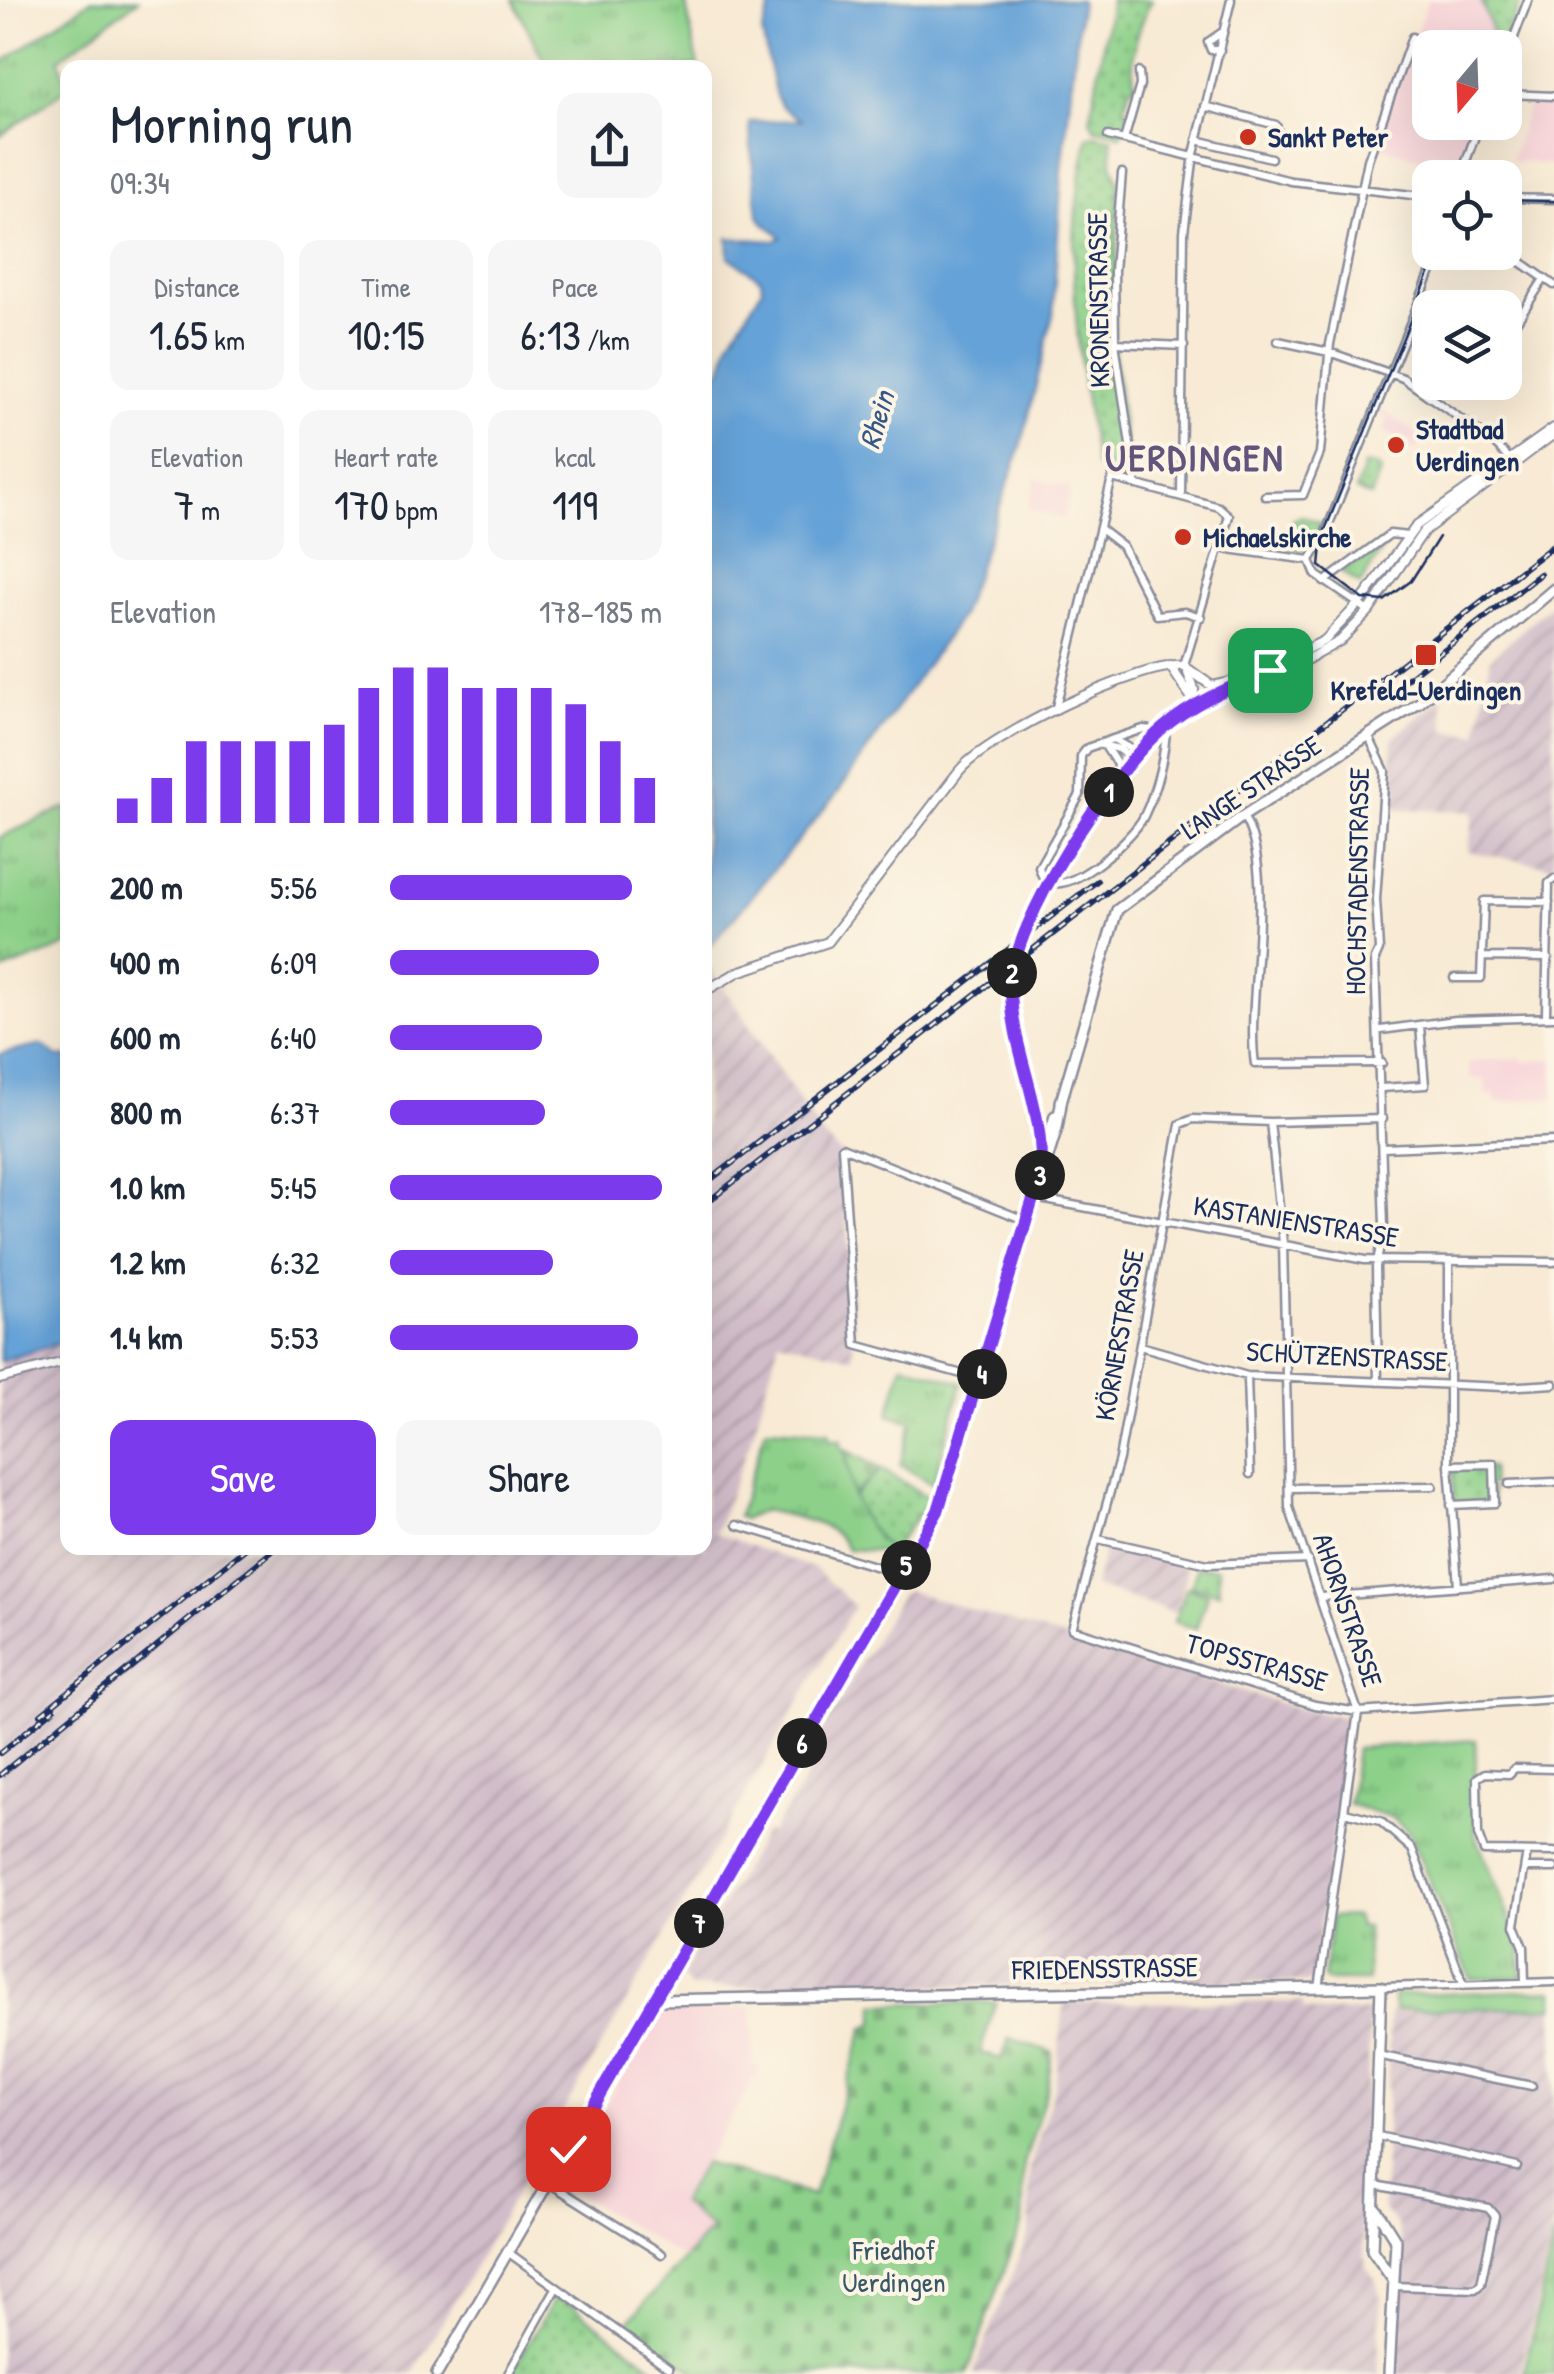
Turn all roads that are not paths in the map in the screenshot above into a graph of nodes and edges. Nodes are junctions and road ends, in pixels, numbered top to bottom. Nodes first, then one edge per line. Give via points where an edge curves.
1 (1231, 0) edge
2 (1528, 0) edge
3 (1517, 30) edge
4 (1221, 33) junction
5 (1412, 37) dead end
6 (1220, 50) junction
7 (1138, 72) dead end
8 (1522, 95) edge
9 (1554, 96) edge
10 (1205, 106) junction
11 (1108, 136) dead end
12 (1278, 136) dead end
13 (1124, 140) junction
14 (1198, 140) junction
15 (1271, 158) dead end
16 (1195, 160) junction
17 (1122, 173) dead end
18 (1362, 190) junction
19 (1412, 195) edge
20 (1522, 198) edge
21 (1554, 198) edge
22 (1522, 264) edge
23 (1433, 270) edge
24 (1544, 279) junction
25 (1554, 285) edge
26 (1522, 312) edge
27 (1278, 340) dead end
28 (1115, 343) junction
29 (1184, 346) junction
30 (1330, 352) junction
31 (1392, 373) junction
32 (1554, 431) edge
33 (1512, 460) junction
34 (1136, 485) junction
35 (1181, 496) junction
36 (1265, 496) dead end
37 (1100, 530) junction
38 (1408, 536) junction
39 (1221, 548) junction
40 (1310, 560) junction
41 (1324, 582) junction
42 (1554, 590) edge
43 (1358, 604) junction
44 (1369, 611) junction
45 (1201, 617) junction
46 (1170, 666) junction
47 (1184, 666) junction
48 (1251, 678) junction
49 (1239, 684) junction
50 (1192, 702) junction
51 (1055, 711) junction
52 (1163, 728) junction
53 (1369, 737) junction
54 (1113, 739) junction
55 (1100, 745) junction
56 (1134, 755) junction
57 (1122, 772) junction
58 (1243, 816) junction
59 (1554, 878) edge
60 (1549, 902) junction
61 (1482, 957) junction
62 (1548, 958) junction
63 (1454, 978) dead end
64 (712, 987) edge
65 (1550, 1015) edge
66 (1420, 1026) junction
67 (1380, 1030) junction
68 (1382, 1063) junction
69 (1382, 1088) junction
70 (1062, 1098) junction
71 (1037, 1109) junction
72 (1058, 1111) junction
73 (1383, 1119) junction
74 (1270, 1122) junction
75 (1554, 1141) edge
76 (1044, 1148) junction
77 (1384, 1148) junction
78 (1040, 1176) junction
79 (1034, 1198) junction
80 (1027, 1220) junction
81 (1163, 1222) junction
82 (1283, 1244) junction
83 (1378, 1261) junction
84 (1449, 1262) junction
85 (1554, 1262) edge
86 (1140, 1346) junction
87 (60, 1363) edge
88 (1247, 1376) junction
89 (1286, 1377) junction
90 (0, 1378) edge
91 (980, 1379) junction
92 (1378, 1382) junction
93 (1554, 1384) edge
94 (1449, 1385) junction
95 (1449, 1465) junction
96 (1250, 1474) dead end
97 (1554, 1482) edge
98 (1509, 1484) tunnel mouth
99 (1450, 1485) junction
100 (1290, 1488) junction
101 (1452, 1505) junction
102 (737, 1525) dead end
103 (1098, 1538) junction
104 (1308, 1560) junction
105 (901, 1574) junction
106 (1554, 1579) edge
107 (1458, 1586) junction
108 (1321, 1597) junction
109 (1072, 1629) joint
110 (1554, 1700) edge
111 (1358, 1712) junction
112 (1554, 1769) edge
113 (1345, 1812) junction
114 (1528, 1852) junction
115 (1554, 1852) edge
116 (1527, 1868) junction
117 (1554, 1868) edge
118 (1525, 1982) junction
119 (1554, 1982) edge
120 (1464, 1985) junction
121 (1381, 1987) junction
122 (1319, 1989) junction
123 (656, 2000) junction
124 (1382, 2056) junction
125 (1532, 2086) dead end
126 (1378, 2136) junction
127 (1516, 2167) dead end
128 (549, 2183) junction
129 (1376, 2185) junction
130 (1375, 2206) junction
131 (1393, 2230) junction
132 (1372, 2234) junction
133 (508, 2252) junction
134 (662, 2254) dead end
135 (1396, 2258) junction
136 (1385, 2264) junction
137 (1393, 2283) junction
138 (556, 2288) junction
139 (669, 2368) dead end
140 (437, 2374) edge
141 (508, 2374) edge
142 (1389, 2374) edge

1 - 4 street
2 - 3 street
4 - 6 street
4 - 6 street via 1208,42
5 - 18 street
6 - 10 street
7 - 13 street
8 - 9 street
10 - 12 street via 1276,125
10 - 14 street
11 - 13 street
13 - 16 street
14 - 15 street
14 - 16 street
16 - 18 street
16 - 29 street
17 - 28 street, KRONENSTRASSE
18 - 19 street
18 - 30 street
20 - 21 street
22 - 24 street
23 - 31 street
24 - 25 street
24 - 26 street
27 - 30 street
28 - 29 street
28 - 34 street, KRONENSTRASSE
29 - 35 street
30 - 31 street
30 - 36 street via 1320,453 1306,492
31 - 33 street
31 - 40 street
32 - 33 street
33 - 38 street
33 - 44 street via 1424,531
34 - 35 street
34 - 37 street via 1112,478
35 - 39 street via 1227,512
37 - 45 street via 1122,546 1157,615
37 - 51 street
38 - 41 street via 1390,534
38 - 43 street
39 - 40 street
39 - 45 street
40 - 41 street
41 - 43 street
42 - 53 main road, LANGE STRASSE
43 - 44 street
43 - 48 street via 1314,648
44 - 49 street via 1324,653
45 - 47 street
46 - 47 street
46 - 50 street
46 - 51 street
47 - 48 street via 1212,686
47 - 50 street
48 - 49 street
49 - 50 street
50 - 52 street
51 - 64 street via 973,756 828,942
52 - 54 street
52 - 55 street via 1166,746 1130,839 1077,878 1056,885 1039,867 1080,795 1081,756
52 - 56 street
53 - 58 main road, LANGE STRASSE
53 - 67 street, HOCHSTADENSTRASSE via 1385,771 1376,899
54 - 55 street
54 - 56 street
55 - 56 street
55 - 57 street
56 - 57 street
57 - 71 street, bridge via 1031,915 1016,953 1011,986
58 - 68 street via 1252,835 1258,902 1256,1064
58 - 70 main road, LANGE STRASSE via 1116,912
59 - 60 street
60 - 61 street via 1484,901
60 - 62 street
61 - 62 street
61 - 63 street via 1481,978
62 - 65 street
65 - 66 street
66 - 67 street
66 - 69 street via 1424,1085
67 - 68 street, HOCHSTADENSTRASSE
68 - 69 street, HOCHSTADENSTRASSE
69 - 73 street, HOCHSTADENSTRASSE
70 - 72 main road
70 - 78 main road
71 - 72 street
71 - 76 street
72 - 76 main road
73 - 74 street
73 - 77 street
74 - 81 street, KÖRNERSTRASSE via 1180,1124
74 - 82 street, AHORNSTRASSE
75 - 77 street
76 - 78 main road
77 - 83 street
78 - 79 main road
79 - 80 main road
79 - 81 street, KASTANIENSTRASSE
80 - 91 main road
80 - 91 street via 842,1147 856,1345
81 - 82 street, KASTANIENSTRASSE
81 - 86 street, KÖRNERSTRASSE
82 - 83 street, KASTANIENSTRASSE
82 - 89 street, AHORNSTRASSE
83 - 84 street, KASTANIENSTRASSE
83 - 92 street
84 - 85 street, KASTANIENSTRASSE
84 - 94 street
86 - 88 street, SCHÜTZENSTRASSE
86 - 103 street, KÖRNERSTRASSE
87 - 90 street
88 - 89 street, SCHÜTZENSTRASSE
88 - 96 street
89 - 92 street, SCHÜTZENSTRASSE
89 - 100 street, AHORNSTRASSE
91 - 105 main road via 938,1511
92 - 94 street, SCHÜTZENSTRASSE
93 - 94 street, SCHÜTZENSTRASSE
94 - 95 street
95 - 99 street
95 - 101 street via 1494,1464 1497,1484 1495,1503
97 - 98 street
99 - 100 street
99 - 101 street
100 - 104 street, AHORNSTRASSE via 1289,1507
101 - 107 street
102 - 105 street
103 - 104 street via 1228,1566
103 - 109 street, KÖRNERSTRASSE
104 - 108 street, AHORNSTRASSE
105 - 123 main road
106 - 107 street
107 - 108 street
108 - 111 street, AHORNSTRASSE
109 - 111 street, TOPSSTRASSE
110 - 111 street, TOPSSTRASSE
111 - 113 street, AHORNSTRASSE
112 - 114 street via 1515,1768 1478,1778 1484,1851
113 - 120 street via 1380,1821 1412,1849
113 - 122 street, AHORNSTRASSE
114 - 115 street
114 - 116 street
116 - 117 street
116 - 118 street via 1515,1925 1524,1947
118 - 119 street, FRIEDENSSTRASSE
118 - 120 street, FRIEDENSSTRASSE
120 - 121 street, FRIEDENSSTRASSE
121 - 122 main road, FRIEDENSSTRASSE
121 - 124 main road
122 - 123 main road, FRIEDENSSTRASSE
123 - 128 main road
124 - 125 street
124 - 126 main road
126 - 127 street
126 - 129 main road
128 - 133 main road
128 - 134 street
129 - 130 main road
129 - 137 street via 1488,2208 1495,2216 1475,2289
130 - 131 main road via 1382,2224
130 - 132 main road
131 - 132 main road
131 - 135 main road
132 - 136 main road via 1373,2258
133 - 138 street
133 - 140 main road
135 - 136 main road
135 - 137 main road
136 - 137 main road
137 - 142 main road
138 - 139 street
138 - 141 street

